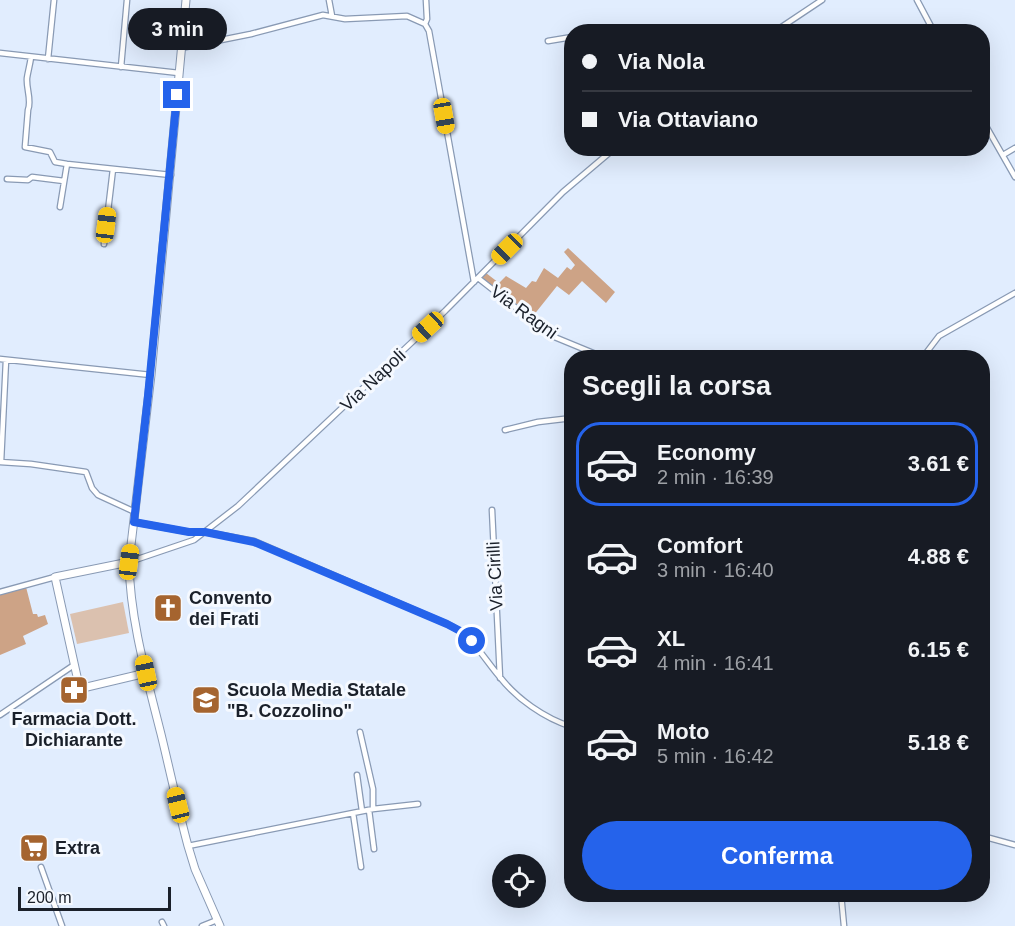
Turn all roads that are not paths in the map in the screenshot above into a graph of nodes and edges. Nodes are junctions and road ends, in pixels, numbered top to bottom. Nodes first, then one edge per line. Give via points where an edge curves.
1 (54, 0) edge
2 (128, 0) edge
3 (186, 0) edge
4 (329, 0) edge
5 (426, 0) edge
6 (822, 0) edge
7 (916, 0) edge
8 (332, 16) junction
9 (425, 24) junction
10 (786, 24) edge
11 (929, 24) edge
12 (564, 38) edge
13 (548, 41) dead end
14 (181, 48) junction
15 (0, 53) edge
16 (31, 57) junction
17 (48, 59) junction
18 (121, 67) junction
19 (179, 73) junction
20 (990, 133) edge
21 (1015, 148) edge
22 (1003, 155) junction
23 (606, 156) edge
24 (67, 164) junction
25 (113, 169) junction
26 (171, 175) junction
27 (1015, 177) edge
28 (7, 179) dead end
29 (64, 181) junction
30 (60, 207) dead end
31 (104, 244) dead end
32 (476, 280) junction
33 (1015, 292) edge
34 (586, 350) edge
35 (928, 350) edge
36 (3, 359) edge
37 (150, 375) junction
38 (564, 419) edge
39 (505, 430) dead end
40 (1, 462) edge
41 (492, 510) dead end
42 (135, 512) junction
43 (134, 522) junction
44 (205, 532) junction
45 (129, 562) junction
46 (55, 577) junction
47 (0, 592) edge
48 (74, 665) junction
49 (146, 673) junction
50 (500, 678) junction
51 (0, 714) edge
52 (564, 723) edge
53 (360, 732) dead end
54 (357, 775) dead end
55 (418, 804) dead end
56 (371, 810) junction
57 (362, 811) junction
58 (353, 813) junction
59 (990, 838) edge
60 (1015, 845) edge
61 (188, 846) junction
62 (374, 849) dead end
63 (41, 867) dead end
64 (361, 867) dead end
65 (842, 902) edge
66 (219, 923) edge
67 (62, 926) edge
68 (202, 926) edge
69 (844, 926) edge

1 - 17 street
2 - 18 street
3 - 14 main road
4 - 8 street
5 - 9 street
6 - 10 street
7 - 11 street
8 - 9 street via 407,16
8 - 14 street via 312,17
9 - 32 street
12 - 13 street
14 - 19 main road
15 - 16 street
16 - 17 street
16 - 24 street via 25,147 50,152 55,162
17 - 18 street
18 - 19 street
19 - 26 main road
20 - 22 street
21 - 22 street
22 - 27 street
23 - 32 street, Via Napoli
24 - 25 street
24 - 29 street
25 - 26 street
25 - 31 street
26 - 37 main road
28 - 29 street
29 - 30 street
32 - 34 street, Via Ragni via 552,336
32 - 44 street, Via Napoli via 238,506
33 - 35 street via 939,336
36 - 37 street
36 - 40 street
37 - 42 main road
38 - 39 street
40 - 42 street via 86,472 98,495
41 - 50 street, Via Cirilli
42 - 43 main road
43 - 44 street
43 - 45 main road
44 - 45 street, Via Napoli via 194,540
44 - 50 street via 254,542 455,628 472,641
45 - 46 main road
45 - 49 main road via 130,598
46 - 47 street
46 - 48 main road
48 - 49 main road via 78,681 87,687
48 - 51 street
49 - 61 main road
50 - 52 street via 533,707
53 - 56 street via 373,789
54 - 57 street
55 - 56 street
56 - 57 street
56 - 62 street
57 - 58 street
58 - 61 street
58 - 64 street
59 - 60 street
61 - 66 main road
63 - 67 street
65 - 69 street
66 - 68 street

